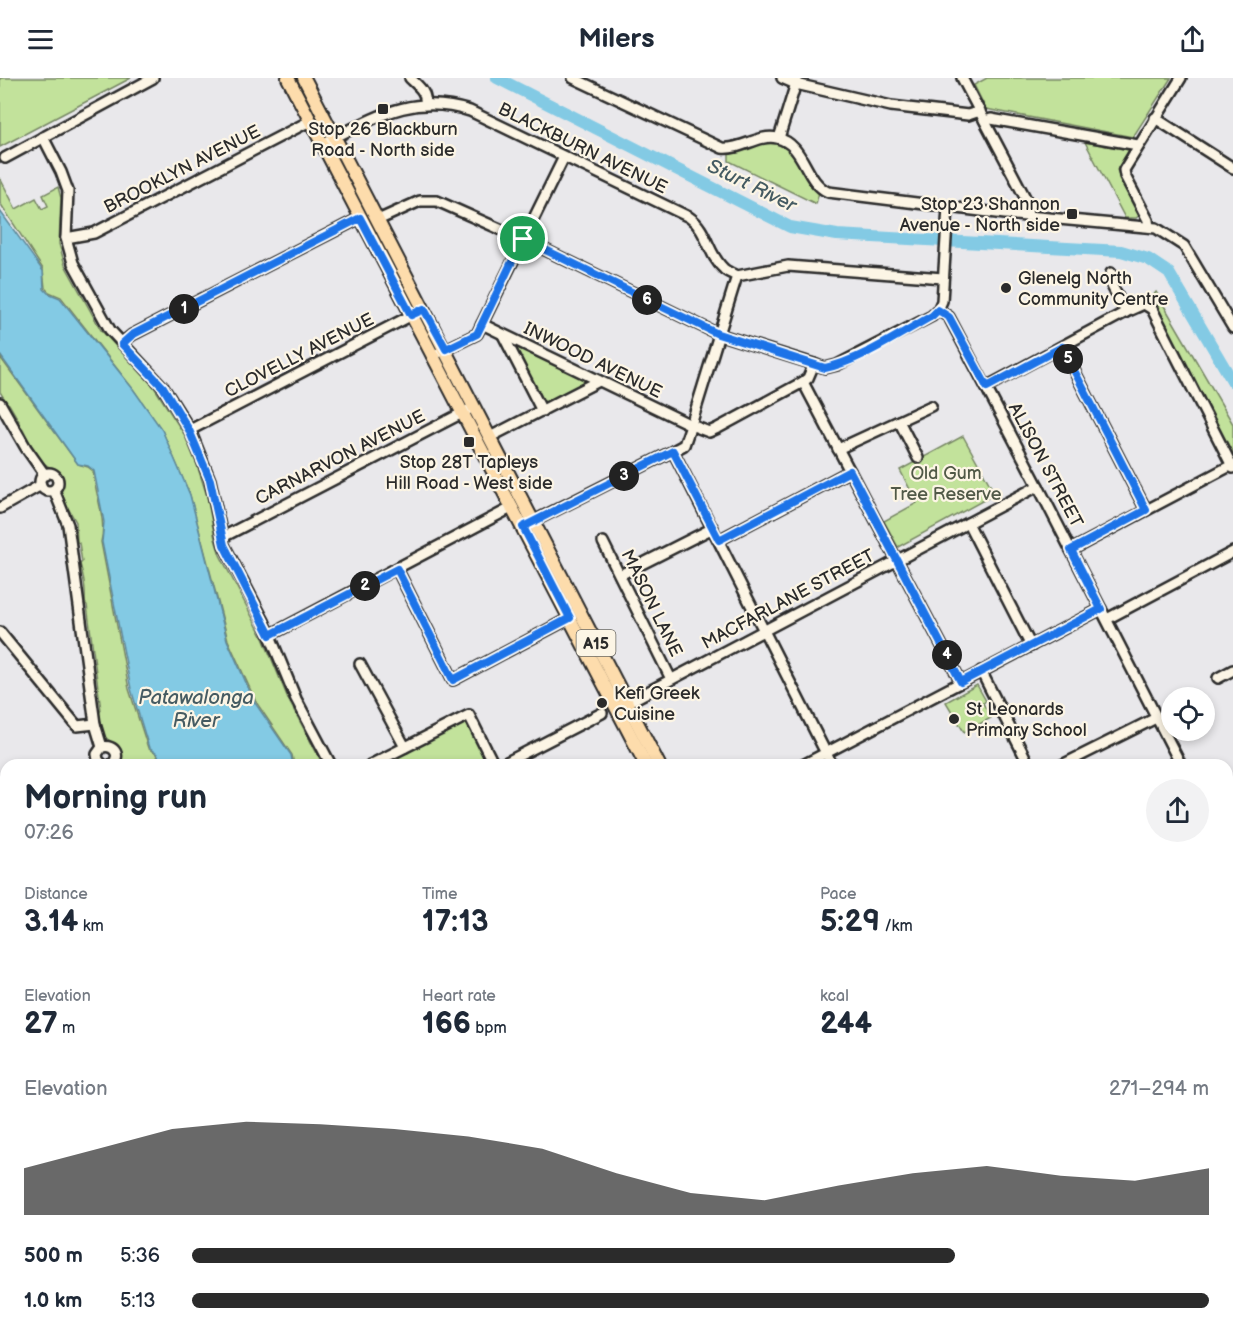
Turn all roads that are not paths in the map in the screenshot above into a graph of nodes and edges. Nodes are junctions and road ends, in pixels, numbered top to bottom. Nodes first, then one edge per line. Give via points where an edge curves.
1 (153, 78) edge
2 (288, 78) edge
3 (304, 78) edge
4 (411, 78) edge
5 (573, 78) edge
6 (782, 78) edge
7 (962, 78) edge
8 (1181, 78) edge
9 (797, 81) edge
10 (425, 104) junction
11 (980, 111) junction
12 (1155, 118) junction
13 (310, 121) junction
14 (985, 121) junction
15 (43, 137) junction
16 (336, 137) junction
17 (779, 138) junction
18 (322, 144) junction
19 (1138, 145) junction
20 (564, 157) junction
21 (5, 158) dead end
22 (1233, 168) edge
23 (948, 207) junction
24 (1027, 216) junction
25 (360, 218) junction
26 (378, 220) junction
27 (1149, 227) junction
28 (66, 238) junction
29 (523, 239) junction
30 (1111, 273) dead end
31 (737, 276) junction
32 (944, 278) junction
33 (424, 309) junction
34 (938, 310) junction
35 (1126, 312) junction
36 (411, 315) junction
37 (1231, 322) edge
38 (482, 324) junction
39 (718, 334) junction
40 (503, 335) junction
41 (122, 344) junction
42 (1062, 347) junction
43 (446, 349) junction
44 (432, 356) junction
45 (814, 364) junction
46 (599, 381) junction
47 (803, 382) junction
48 (987, 387) junction
49 (0, 403) edge
50 (931, 406) dead end
51 (474, 407) junction
52 (542, 411) junction
53 (461, 413) junction
54 (899, 422) junction
55 (691, 425) junction
56 (189, 430) junction
57 (490, 437) junction
58 (838, 449) junction
59 (673, 451) junction
60 (918, 458) dead end
61 (1232, 466) edge
62 (850, 471) junction
63 (45, 475) junction
64 (41, 485) junction
65 (1038, 486) junction
66 (54, 490) junction
67 (513, 507) junction
68 (0, 508) edge
69 (1146, 510) junction
70 (968, 523) junction
71 (528, 524) junction
72 (713, 528) junction
73 (223, 537) junction
74 (719, 540) junction
75 (603, 542) dead end
76 (1071, 550) junction
77 (1233, 552) edge
78 (897, 560) junction
79 (397, 569) junction
80 (620, 575) junction
81 (1101, 609) junction
82 (570, 618) junction
83 (1107, 619) junction
84 (0, 632) edge
85 (764, 632) junction
86 (270, 635) junction
87 (1030, 645) junction
88 (360, 664) dead end
89 (1233, 670) edge
90 (981, 671) junction
91 (1218, 678) dead end
92 (671, 679) junction
93 (961, 682) junction
94 (622, 705) junction
95 (602, 713) dead end
96 (1156, 718) junction
97 (95, 724) junction
98 (102, 747) junction
99 (405, 747) junction
100 (825, 753) junction
101 (97, 759) edge
102 (116, 759) edge
103 (328, 759) edge
104 (382, 759) edge
105 (496, 759) edge
106 (512, 759) edge
107 (644, 759) edge
108 (655, 759) edge
109 (814, 759) edge
110 (828, 759) edge
111 (1026, 759) edge
112 (1074, 759) edge
113 (1178, 759) edge

1 - 15 street
2 - 13 main road, A15
3 - 16 main road, A15
4 - 10 street via 423,91
5 - 17 street via 722,148 739,147 767,137
6 - 9 street
7 - 11 street
8 - 12 street
9 - 11 street via 891,106 968,115
9 - 17 street
10 - 16 street, BLACKBURN AVENUE via 386,113
10 - 20 street, BLACKBURN AVENUE via 470,111
11 - 14 street
12 - 19 street
12 - 22 street
13 - 18 main road, A15
13 - 28 street, BROOKLYN AVENUE via 94,233
14 - 19 street
14 - 24 street via 1028,203
15 - 21 street
15 - 28 street via 68,191
16 - 18 street, BLACKBURN AVENUE
16 - 26 main road, A15
17 - 23 street via 793,145 816,185 828,192
18 - 25 main road, A15
19 - 27 street via 1124,170
20 - 29 street
20 - 31 street, BLACKBURN AVENUE via 697,223 724,269
23 - 24 street
23 - 32 street
24 - 27 street
25 - 36 main road, A15
25 - 41 street via 132,335
26 - 29 street via 420,201 436,201
26 - 33 main road, A15
27 - 37 street via 1184,246
28 - 41 street via 73,263 105,322
29 - 38 street
29 - 39 street
30 - 35 street via 1112,286
31 - 32 street via 788,266
31 - 39 street
32 - 34 street
33 - 36 street, CLOVELLY AVENUE
33 - 43 main road, A15
34 - 45 street via 837,365 825,368
34 - 48 street, ALISON STREET via 949,317
35 - 42 street
35 - 61 street via 1144,304 1152,309
36 - 44 main road, A15
36 - 56 street, CLOVELLY AVENUE
38 - 40 street, INWOOD AVENUE
38 - 43 street via 477,334
39 - 45 street
39 - 55 street
40 - 46 street, INWOOD AVENUE
40 - 52 street
41 - 56 street via 163,387
42 - 48 street
42 - 69 street
43 - 44 street
43 - 51 main road, A15
44 - 53 main road, A15
45 - 47 street
46 - 52 street
46 - 55 street, INWOOD AVENUE
47 - 55 street via 709,432
47 - 58 street
48 - 65 street, ALISON STREET
49 - 63 street
50 - 54 street
51 - 53 street, CARNARVON AVENUE
51 - 57 main road, A15
52 - 57 street
53 - 67 main road, A15
53 - 73 street, CARNARVON AVENUE
54 - 58 street
54 - 60 street
55 - 59 street via 684,445
56 - 73 street via 210,480
57 - 71 main road, A15
58 - 62 street
59 - 71 street
59 - 72 street
61 - 69 street
62 - 74 street
62 - 78 street
63 - 64 street
63 - 66 street via 56,478
64 - 66 street
64 - 68 street
65 - 70 street, MACFARLANE STREET
65 - 76 street, ALISON STREET
66 - 97 street via 70,532
67 - 71 main road, A15
67 - 79 street
69 - 76 street
70 - 78 street, MACFARLANE STREET
70 - 87 street
71 - 82 main road, A15
71 - 94 main road, A15
72 - 74 street
72 - 80 street
73 - 86 street
74 - 85 street
75 - 80 street, MASON LANE
76 - 81 street, ALISON STREET
77 - 83 street
78 - 85 street, MACFARLANE STREET
78 - 93 street
79 - 82 street via 453,680
79 - 86 street
80 - 92 street, MASON LANE
81 - 83 street, ALISON STREET
81 - 87 street
82 - 94 main road, A15
83 - 96 street, ALISON STREET
84 - 97 street via 77,726
85 - 92 street, MACFARLANE STREET
85 - 100 street
86 - 103 street via 296,699
87 - 90 street
88 - 99 street
89 - 91 street
90 - 93 street
90 - 111 street
92 - 94 street, MACFARLANE STREET
93 - 100 street
94 - 107 main road, A15
94 - 108 main road, A15
95 - 106 street
96 - 112 street
96 - 113 street, ALISON STREET
97 - 98 street
98 - 101 street
98 - 102 street via 109,746 116,752
99 - 104 street
99 - 105 street via 469,715
100 - 109 street
100 - 110 street

